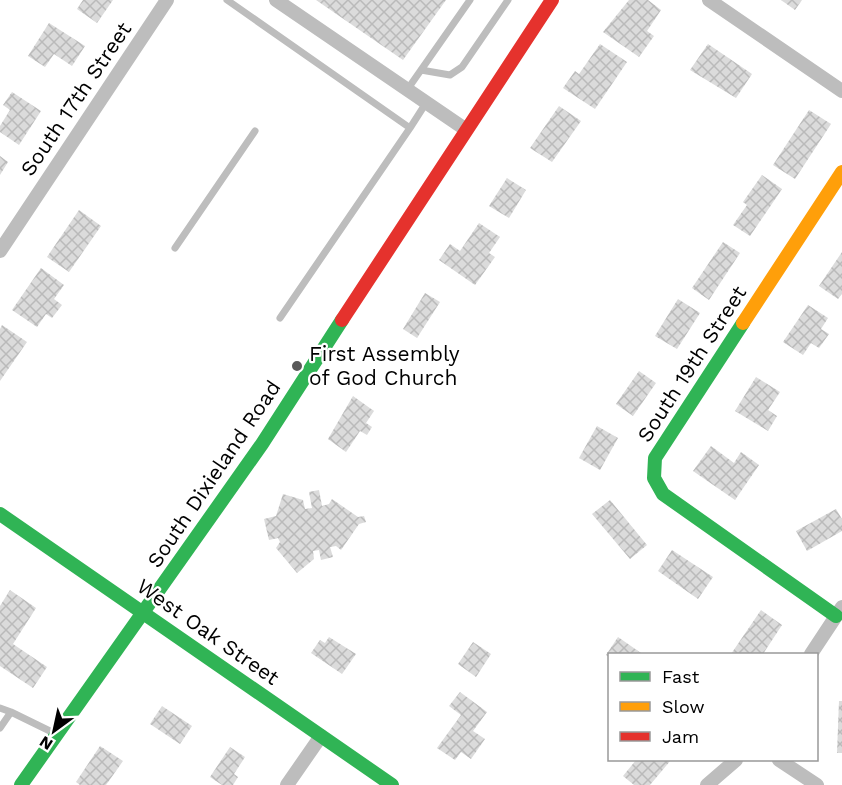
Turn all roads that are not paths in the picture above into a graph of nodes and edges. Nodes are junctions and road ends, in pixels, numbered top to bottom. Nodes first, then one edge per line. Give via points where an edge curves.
1 (167, 0) edge
2 (227, 0) edge
3 (276, 0) edge
4 (470, 0) edge
5 (508, 0) edge
6 (552, 0) edge
7 (709, 0) edge
8 (421, 70) junction
9 (407, 90) junction
10 (842, 91) edge
11 (426, 103) junction
12 (410, 128) junction
13 (465, 129) junction
14 (255, 131) dead end
15 (842, 172) edge
16 (175, 249) dead end
17 (0, 251) edge
18 (280, 318) dead end
19 (0, 514) edge
20 (839, 611) edge
21 (142, 613) junction
22 (812, 653) edge
23 (0, 708) edge
24 (11, 712) junction
25 (0, 728) edge
26 (57, 734) junction
27 (321, 736) junction
28 (734, 761) edge
29 (782, 761) edge
30 (21, 785) edge
31 (288, 785) edge
32 (392, 785) edge
33 (707, 785) edge
34 (817, 785) edge

1 - 17 street, South 17th Street
2 - 12 lane
3 - 9 street
4 - 8 lane
5 - 8 lane via 462,67 450,75
6 - 13 street, South Dixieland Road
7 - 10 street
8 - 9 lane
9 - 11 street
11 - 12 lane
11 - 13 street
12 - 18 lane
13 - 21 street, South Dixieland Road via 262,444
14 - 16 lane
15 - 20 street, South 19th Street via 655,458 652,472 655,485 663,494
19 - 21 street, West Oak Street
20 - 22 street
21 - 26 street, South Dixieland Road
21 - 27 street, West Oak Street
23 - 24 lane
24 - 25 lane
24 - 26 lane
26 - 30 street, South Dixieland Road
27 - 31 street
27 - 32 street, West Oak Street
28 - 33 street
29 - 34 street

